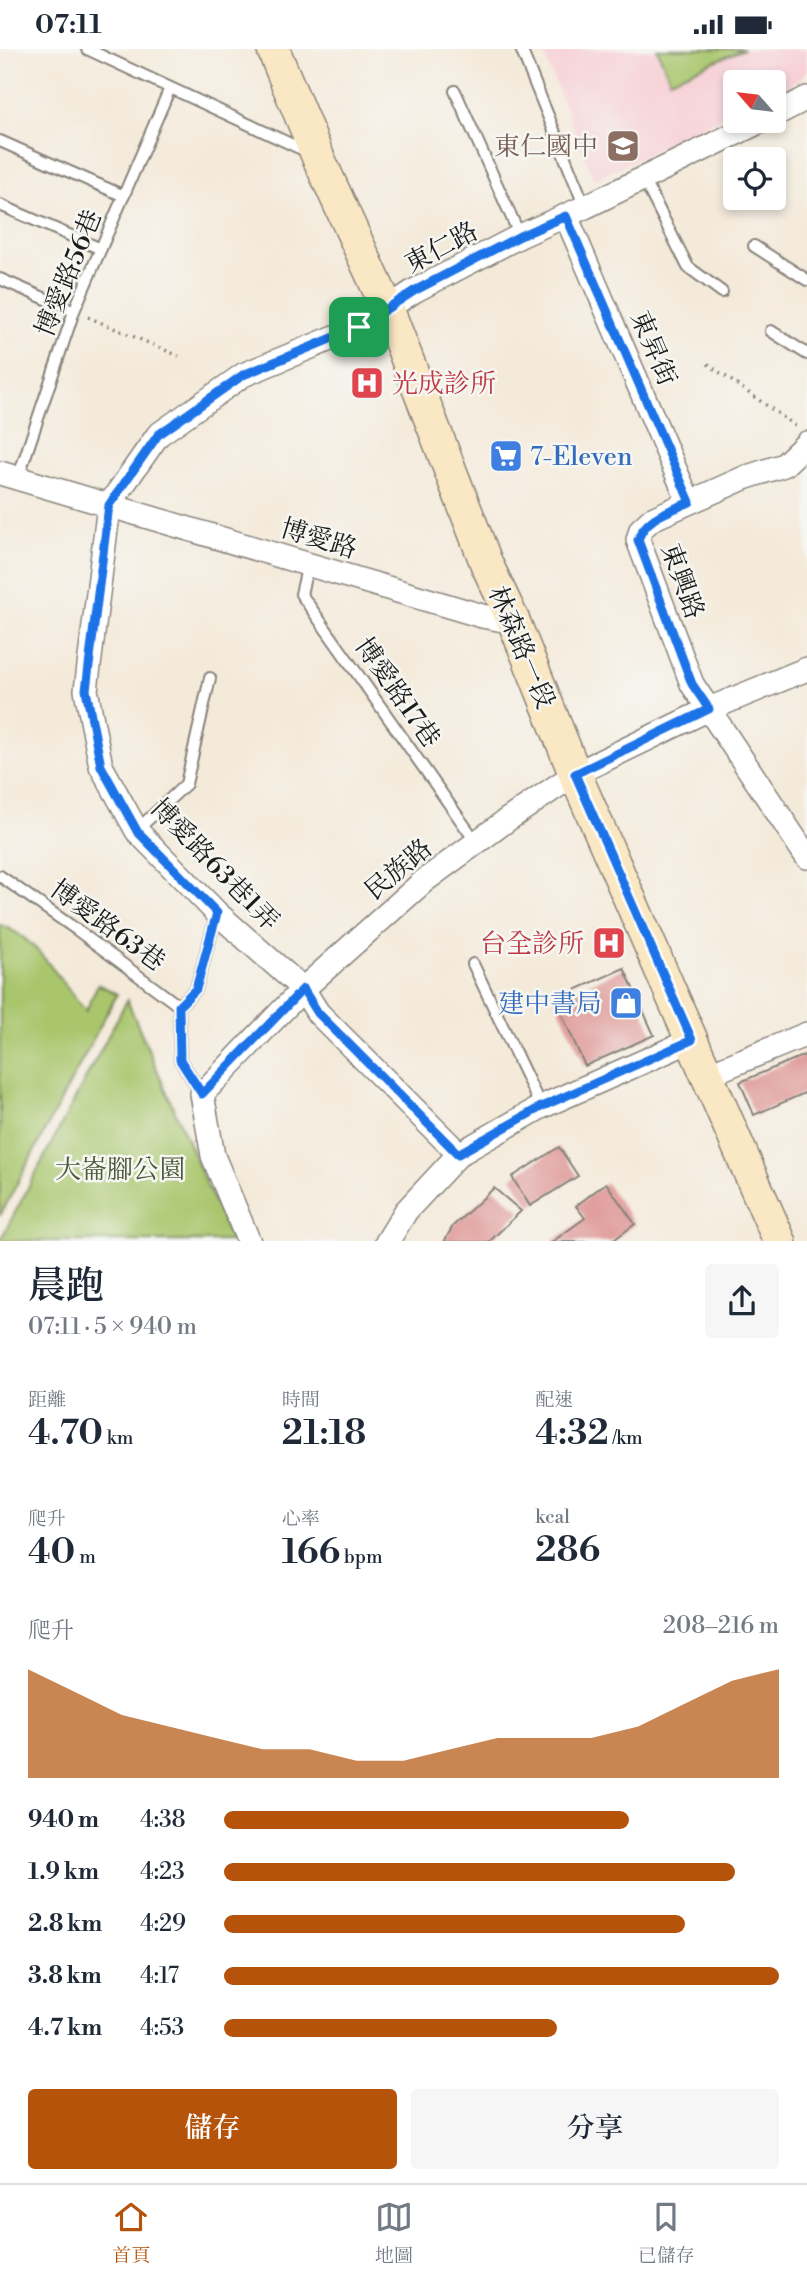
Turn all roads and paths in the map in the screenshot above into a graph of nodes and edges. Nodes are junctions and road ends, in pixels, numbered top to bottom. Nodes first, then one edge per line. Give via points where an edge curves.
1 (87, 49) edge
2 (272, 49) edge
3 (521, 49) edge
4 (170, 88) junction
5 (455, 91) dead end
6 (807, 98) edge
7 (786, 108) edge
8 (736, 133) edge
9 (0, 141) edge
10 (318, 157) junction
11 (643, 178) junction
12 (124, 196) junction
13 (0, 205) edge
14 (576, 212) junction
15 (520, 236) junction
16 (754, 246) dead end
17 (101, 249) junction
18 (0, 279) edge
19 (807, 280) edge
20 (722, 292) dead end
21 (388, 310) junction
22 (74, 311) junction
23 (771, 331) dead end
24 (807, 354) edge
25 (179, 356) dead end
26 (708, 364) dead end
27 (807, 434) edge
28 (807, 443) edge
29 (9, 476) edge
30 (690, 502) junction
31 (109, 505) junction
32 (308, 564) junction
33 (514, 622) junction
34 (807, 669) edge
35 (210, 678) dead end
36 (709, 709) junction
37 (575, 774) junction
38 (137, 831) junction
39 (476, 842) junction
40 (807, 857) edge
41 (0, 876) edge
42 (217, 913) junction
43 (473, 964) dead end
44 (303, 989) junction
45 (179, 1006) junction
46 (807, 1034) edge
47 (692, 1040) junction
48 (707, 1075) junction
49 (202, 1094) junction
50 (541, 1107) junction
51 (458, 1154) junction
52 (249, 1241) edge
53 (387, 1241) edge
54 (780, 1241) edge

1 - 4 lane
2 - 10 main road, 林森路一段
3 - 14 lane
4 - 10 lane
4 - 12 lane, 博愛路56巷
5 - 15 lane
6 - 7 street
8 - 11 street, 東仁路
9 - 12 lane
10 - 21 main road, 林森路一段
11 - 14 street, 東仁路
11 - 20 lane via 688,267
12 - 17 lane, 博愛路56巷
13 - 17 lane
14 - 15 street, 東仁路
14 - 30 street, 東昇街
15 - 21 street, 東仁路 via 414,291
16 - 19 lane
17 - 22 lane, 博愛路56巷
18 - 22 lane
21 - 31 street, 東仁路 via 359,327 243,375 158,435
21 - 33 main road, 林森路一段 via 487,565
22 - 25 path
22 - 29 lane, 博愛路56巷
23 - 24 lane
26 - 27 path
28 - 30 street, 東興路 via 784,465
29 - 31 street, 博愛路
30 - 36 street, 東興路 via 652,519 641,529 638,540 692,684
31 - 32 street, 博愛路
31 - 38 street, 博愛路63巷1弄 via 86,690 101,766
32 - 33 street, 博愛路
32 - 39 lane, 博愛路17巷 via 301,594
33 - 37 main road, 林森路一段
34 - 36 street, 民族路
35 - 38 lane via 186,784
36 - 37 street, 民族路
36 - 40 street
37 - 39 street, 民族路
37 - 47 main road, 林森路一段
38 - 42 street, 博愛路63巷1弄
39 - 44 street, 民族路
41 - 45 lane, 博愛路63巷
42 - 44 street, 博愛路63巷1弄
42 - 45 lane via 196,989
43 - 50 lane
44 - 49 street, 民族路
44 - 51 street, 博愛路63巷1弄 via 318,1013
45 - 49 lane, 博愛路63巷 via 180,1060
46 - 48 street
47 - 48 main road, 林森路一段
47 - 50 street
48 - 54 main road, 林森路一段
49 - 52 street via 213,1156
50 - 51 street
51 - 53 street via 406,1211

